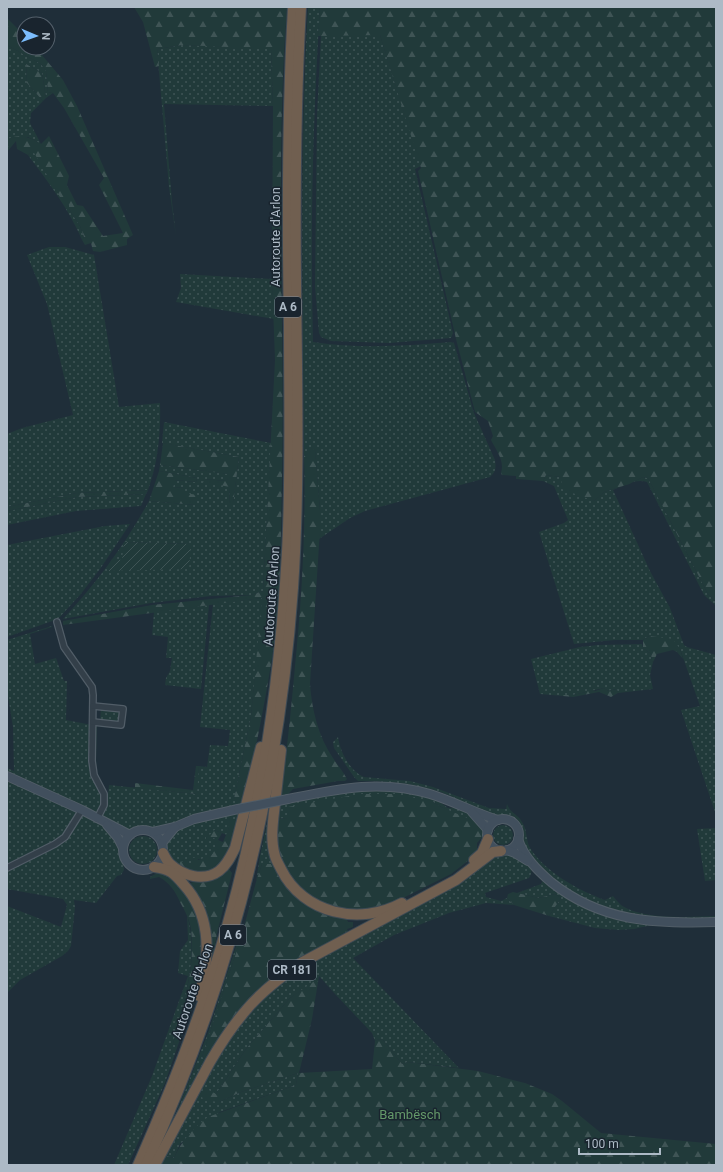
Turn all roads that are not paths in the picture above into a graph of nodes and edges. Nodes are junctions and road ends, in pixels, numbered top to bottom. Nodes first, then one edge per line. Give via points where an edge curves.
1 (293, 7) edge
2 (301, 7) edge
3 (57, 622) dead end
4 (283, 695) junction
5 (93, 706) junction
6 (93, 722) junction
7 (270, 732) junction
8 (7, 776) edge
9 (82, 810) junction
10 (470, 810) junction
11 (97, 819) junction
12 (498, 820) junction
13 (105, 823) junction
14 (175, 827) junction
15 (153, 832) junction
16 (130, 835) junction
17 (488, 835) junction
18 (518, 839) junction
19 (124, 848) junction
20 (163, 848) junction
21 (504, 850) junction
22 (532, 864) junction
23 (154, 867) junction
24 (7, 868) edge
25 (716, 922) edge
26 (185, 1053) junction
27 (138, 1165) edge
28 (146, 1165) edge
29 (155, 1165) edge

1 - 7 highway, Autoroute d'Arlon / A 6 via 287,154 289,498 284,606
2 - 4 highway, Autoroute d'Arlon / A 6 via 295,154 297,499 293,587
3 - 5 street via 64,647 92,687
4 - 17 highway, A 6 via 285,716 272,834 275,856 284,875 296,891 316,906 335,912 355,914 374,913 399,905 453,876 471,863 482,853
4 - 28 highway, Autoroute d'Arlon / A 6 via 270,781 235,930 193,1055
5 - 6 street
5 - 6 street via 123,710 121,725
6 - 11 street via 94,776 104,794 104,805
7 - 20 highway via 262,743 235,848 221,870 214,874 195,877 187,874 168,863
7 - 26 highway, Autoroute d'Arlon / A 6 via 250,835 231,913
8 - 9 main road
9 - 11 main road
9 - 24 street via 65,837
10 - 12 main road
10 - 14 main road, bridge via 416,790 357,786 194,819
10 - 17 main road
11 - 13 main road
12 - 17 main road via 494,822
12 - 18 main road via 512,822 518,829
13 - 16 main road
13 - 19 main road
14 - 15 main road
14 - 20 main road
15 - 16 main road via 141,830
15 - 20 main road via 160,839
16 - 19 main road
17 - 21 main road via 493,847
18 - 21 main road via 514,846
18 - 22 main road
19 - 23 main road via 125,858 132,866 143,870
20 - 23 main road
21 - 22 main road via 515,853
21 - 29 highway, CR 181 via 493,852 456,880 285,974 248,1008 220,1046
22 - 25 main road via 556,886 609,913 648,921
23 - 26 highway, A 6 via 169,870 188,889 195,899 205,928 206,966 186,1035
26 - 27 highway, Autoroute d'Arlon / A 6

